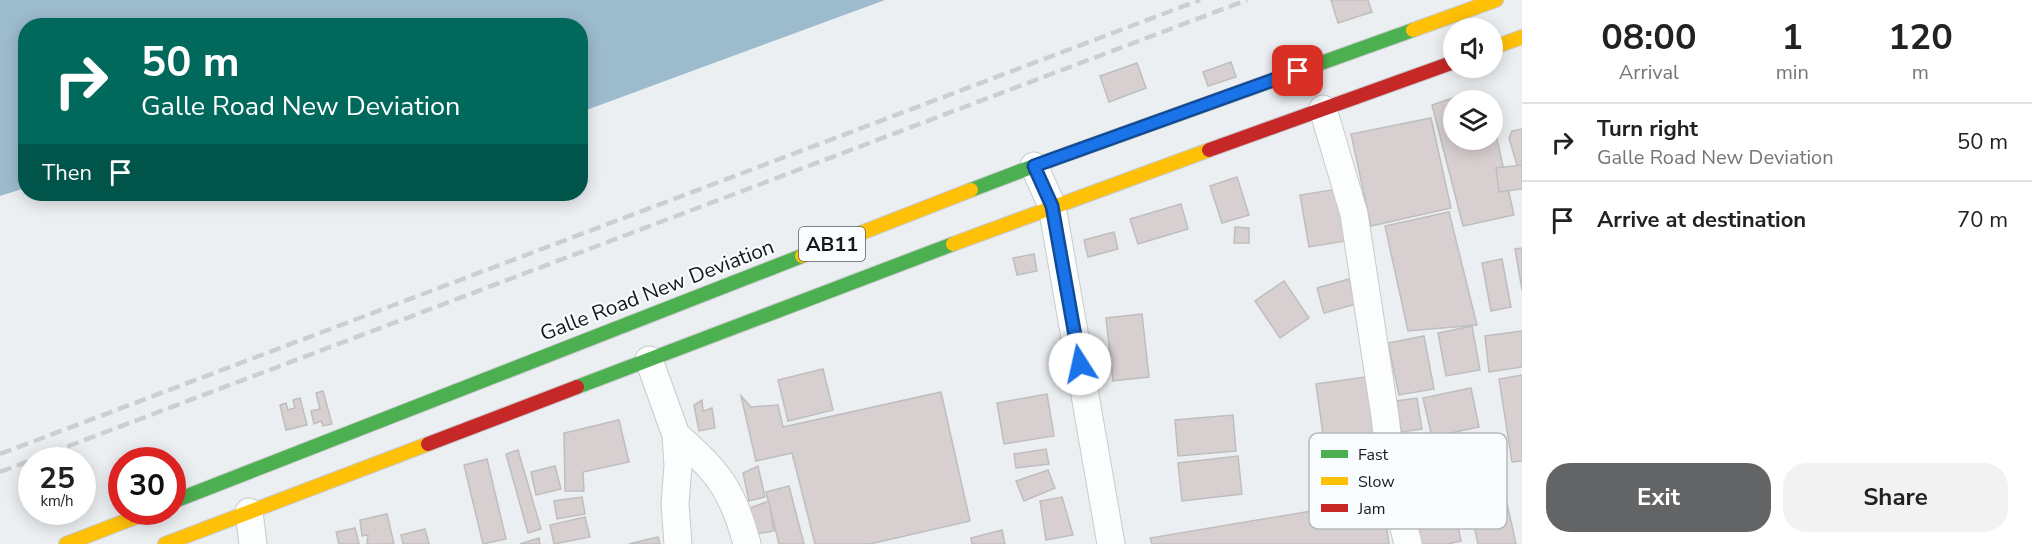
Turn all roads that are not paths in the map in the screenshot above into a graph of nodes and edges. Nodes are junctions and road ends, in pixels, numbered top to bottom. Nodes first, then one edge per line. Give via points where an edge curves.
1 (1496, 0) edge
2 (1522, 37) edge
3 (1503, 44) edge
4 (1443, 66) edge
5 (1323, 109) junction
6 (1034, 166) junction
7 (1052, 206) junction
8 (649, 360) junction
9 (1387, 433) edge
10 (676, 435) junction
11 (186, 497) edge
12 (249, 512) junction
13 (115, 525) edge
14 (1404, 529) edge
15 (66, 544) edge
16 (165, 544) edge
17 (253, 544) edge
18 (678, 544) edge
19 (747, 544) edge
20 (1111, 544) edge
21 (1408, 544) edge

1 - 6 main road, Galle Road New Deviation / AB11
2 - 3 main road
4 - 5 main road, AB11
5 - 7 main road, AB11
5 - 9 street via 1354,214
6 - 7 street
6 - 11 main road, Galle Road New Deviation / AB11
7 - 8 main road, AB11
7 - 20 street
8 - 10 street
8 - 12 main road, AB11
10 - 18 street
10 - 19 street via 706,461 727,489
12 - 16 main road, AB11
12 - 17 street
13 - 15 main road
14 - 21 street

